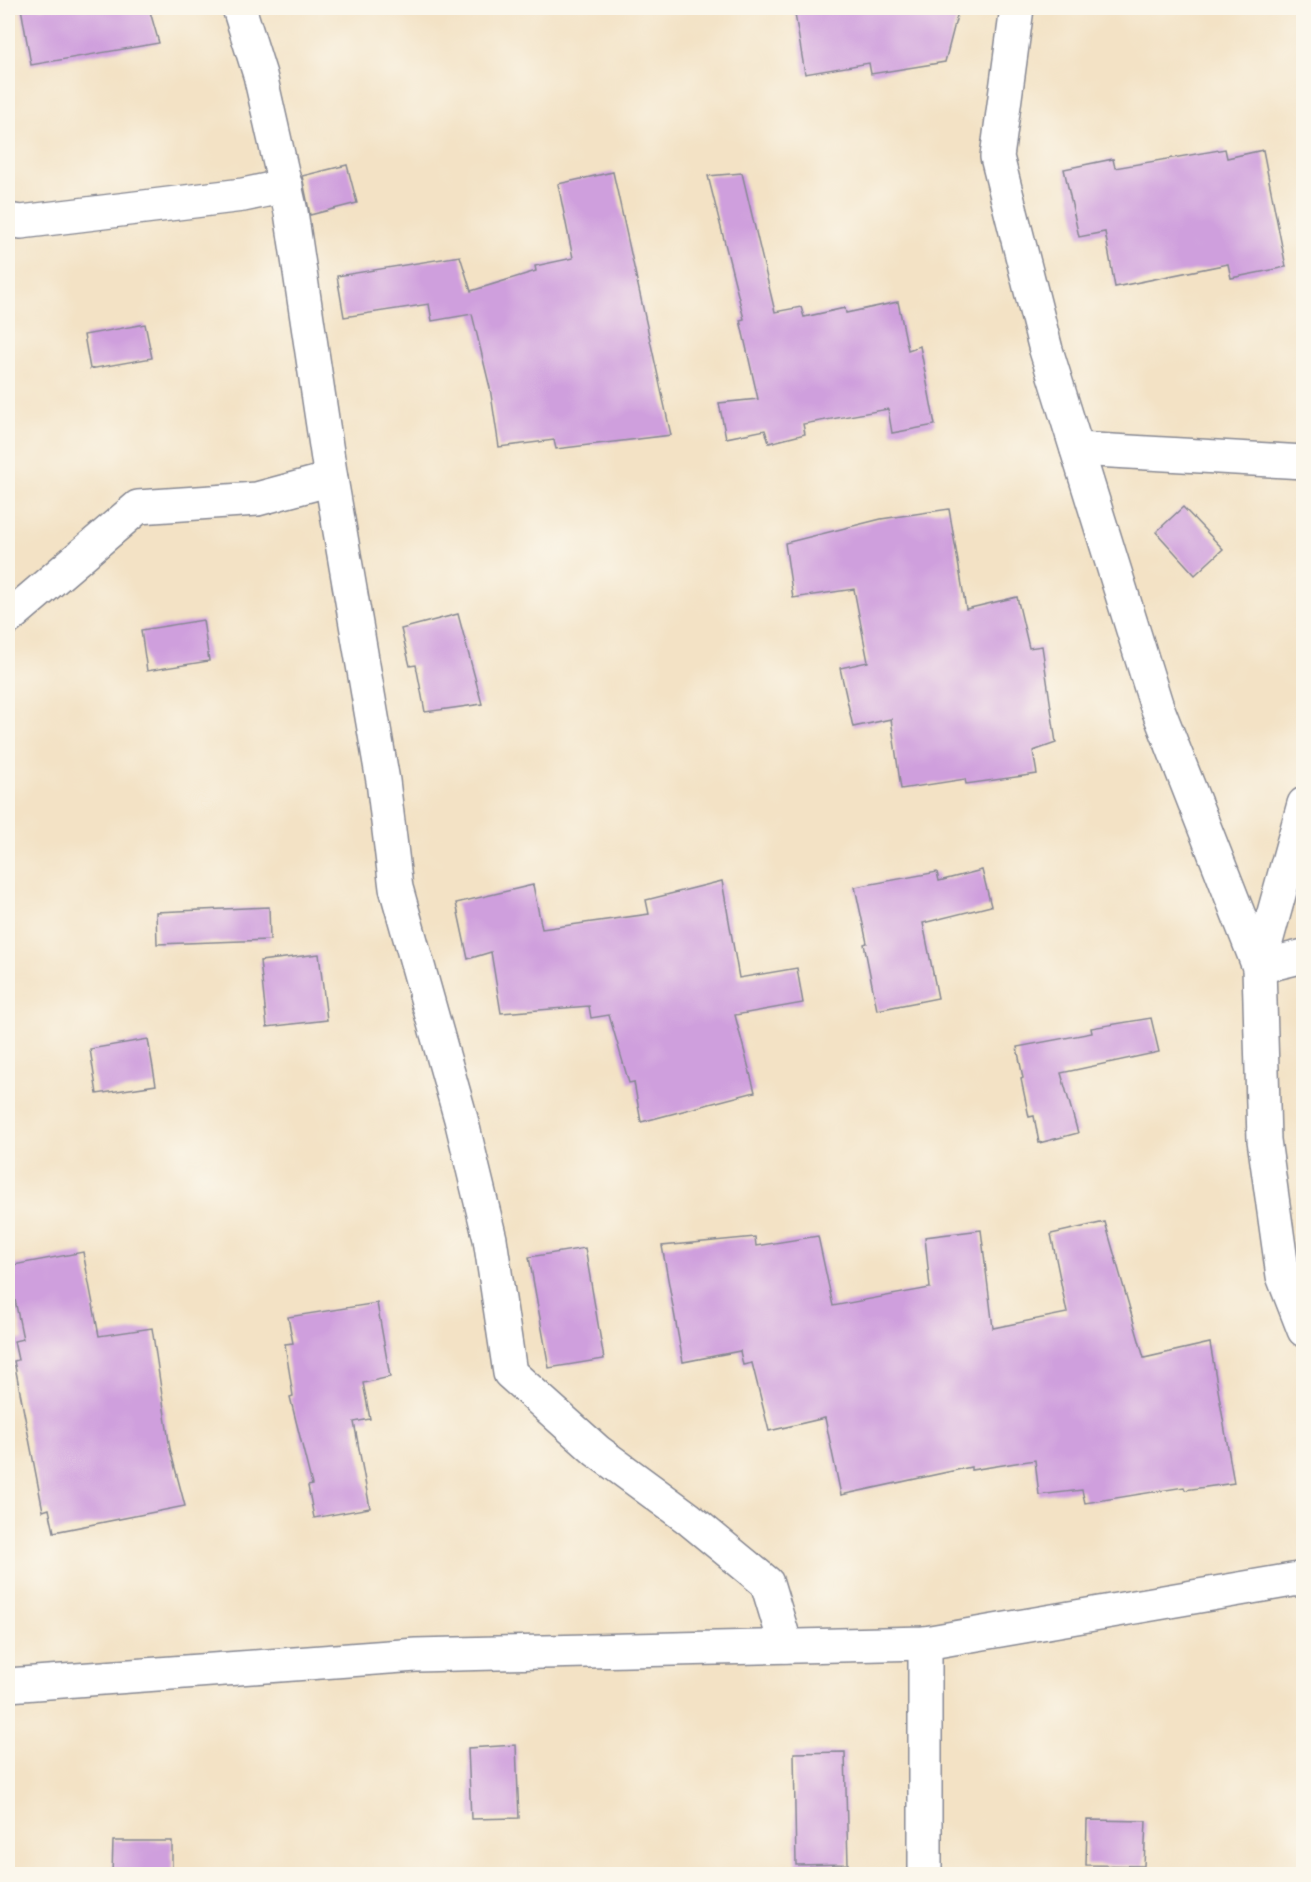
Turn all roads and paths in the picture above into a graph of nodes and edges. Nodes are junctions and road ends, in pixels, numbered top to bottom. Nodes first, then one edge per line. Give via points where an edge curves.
1 (239, 8) edge
2 (1017, 8) edge
3 (286, 186) junction
4 (8, 220) edge
5 (1077, 449) junction
6 (1304, 462) edge
7 (330, 479) junction
8 (8, 618) edge
9 (1304, 804) edge
10 (1304, 956) edge
11 (1259, 967) junction
12 (1304, 1330) edge
13 (1304, 1578) edge
14 (925, 1643) junction
15 (786, 1646) junction
16 (8, 1685) edge
17 (925, 1875) edge

1 - 3 street via 260,75
2 - 5 street via 997,157 1046,350
3 - 4 street via 243,195 21,222
3 - 7 street
5 - 6 street
5 - 11 street via 1156,704
7 - 8 street via 257,499 138,507
7 - 15 street via 383,780 396,888 461,1119 490,1239 510,1373 597,1451 767,1583
9 - 11 street
10 - 11 street
11 - 12 street via 1264,1140 1284,1276
13 - 14 street
14 - 15 street
14 - 17 street
15 - 16 street via 416,1655

